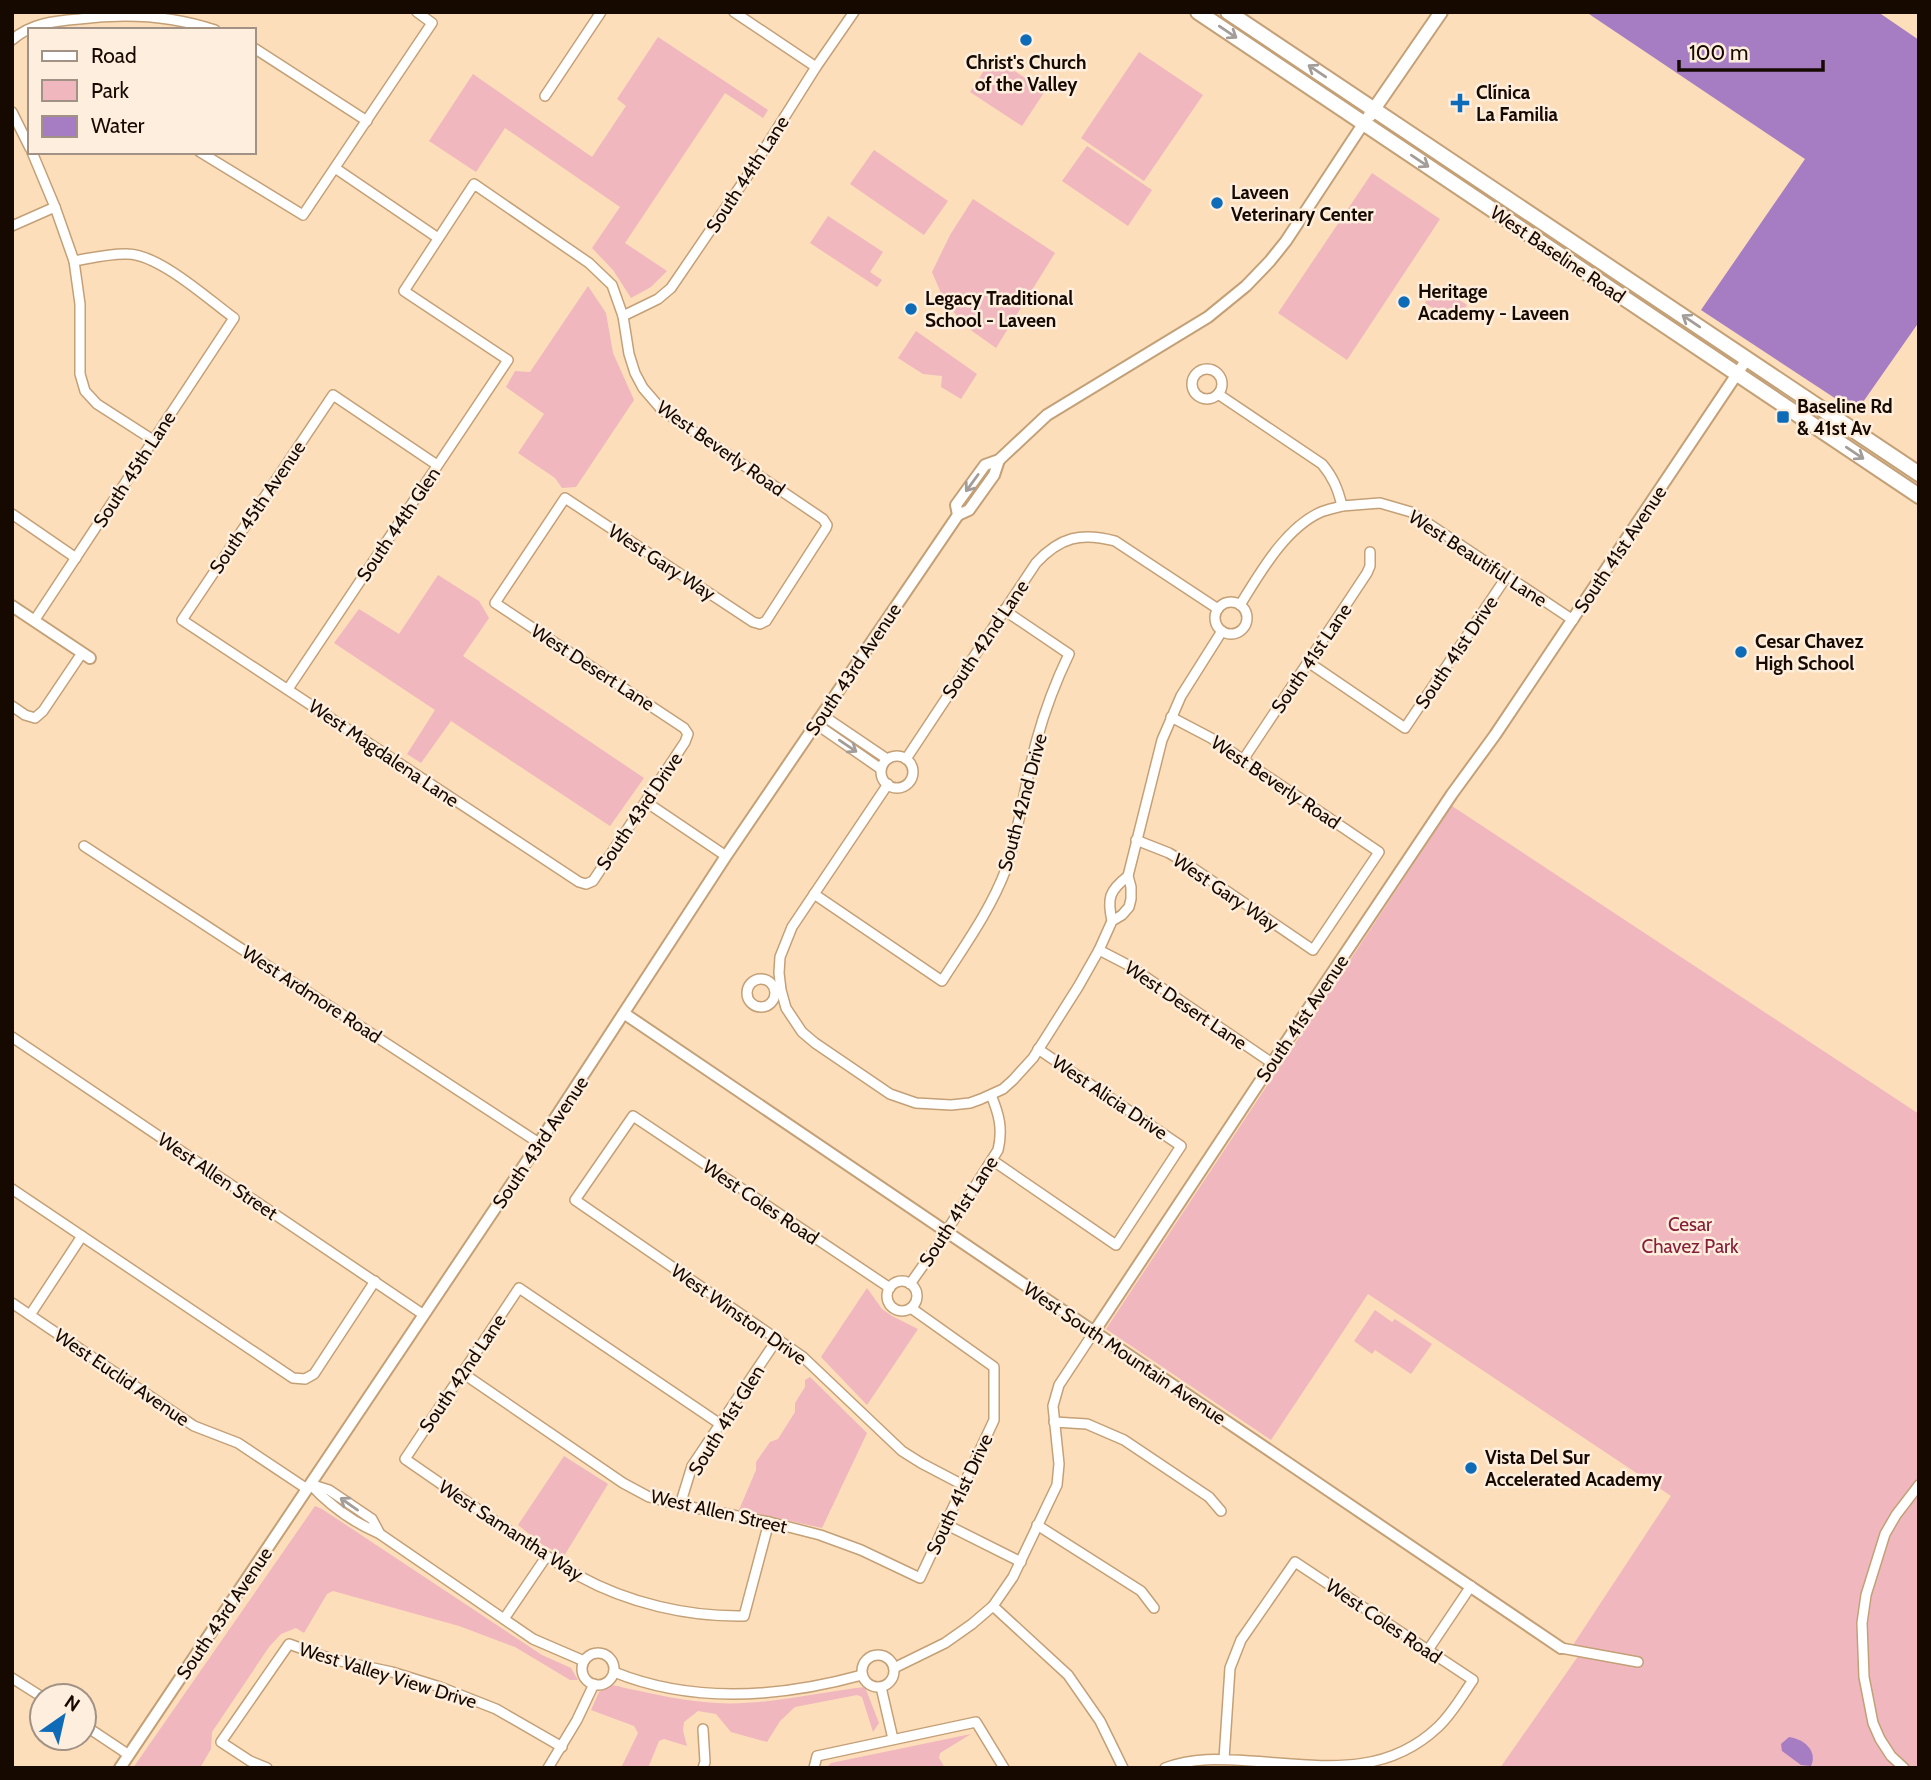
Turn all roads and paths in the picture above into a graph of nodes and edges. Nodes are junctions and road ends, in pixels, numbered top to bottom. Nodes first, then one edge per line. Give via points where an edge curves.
1 (417, 12) edge
2 (601, 12) edge
3 (734, 12) edge
4 (855, 12) edge
5 (1198, 12) edge
6 (1228, 12) edge
7 (1441, 12) edge
8 (113, 13) edge
9 (34, 28) edge
10 (207, 28) edge
11 (28, 30) edge
12 (12, 40) edge
13 (256, 49) edge
14 (816, 67) junction
15 (545, 96) dead end
16 (12, 112) edge
17 (1369, 116) junction
18 (367, 121) junction
19 (28, 141) edge
20 (35, 154) edge
21 (203, 154) edge
22 (335, 168) junction
23 (55, 206) junction
24 (12, 226) edge
25 (438, 238) junction
26 (74, 261) junction
27 (623, 316) junction
28 (1747, 359) junction
29 (1738, 373) junction
30 (1218, 394) dead end
31 (153, 440) junction
32 (437, 465) junction
33 (1919, 474) edge
34 (1919, 495) edge
35 (565, 498) joint
36 (1342, 506) junction
37 (12, 514) edge
38 (1370, 552) dead end
39 (76, 558) junction
40 (1507, 576) junction
41 (1240, 605) junction
42 (12, 606) edge
43 (1218, 609) junction
44 (1004, 610) junction
45 (182, 620) joint
46 (1573, 620) junction
47 (34, 621) junction
48 (760, 624) joint
49 (1222, 631) junction
50 (86, 656) joint
51 (1308, 662) junction
52 (288, 689) junction
53 (12, 706) edge
54 (1171, 717) junction
55 (819, 719) junction
56 (688, 734) joint
57 (905, 758) junction
58 (887, 759) junction
59 (1243, 760) junction
60 (881, 769) junction
61 (888, 785) junction
62 (646, 802) junction
63 (1136, 840) junction
64 (84, 846) dead end
65 (726, 856) junction
66 (1128, 876) junction
67 (586, 884) joint
68 (814, 894) junction
69 (1112, 921) junction
70 (1099, 950) junction
71 (1313, 950) joint
72 (625, 1014) junction
73 (12, 1037) edge
74 (1038, 1049) junction
75 (1272, 1063) junction
76 (991, 1095) junction
77 (540, 1143) junction
78 (992, 1160) junction
79 (12, 1189) edge
80 (575, 1200) joint
81 (945, 1232) junction
82 (82, 1236) junction
83 (375, 1281) junction
84 (910, 1284) junction
85 (890, 1288) junction
86 (12, 1303) edge
87 (911, 1308) junction
88 (30, 1315) junction
89 (424, 1315) junction
90 (1094, 1332) junction
91 (778, 1338) junction
92 (994, 1367) joint
93 (461, 1372) junction
94 (1054, 1422) junction
95 (720, 1424) junction
96 (405, 1459) joint
97 (963, 1485) junction
98 (1919, 1485) edge
99 (308, 1487) junction
100 (680, 1505) junction
101 (1220, 1511) dead end
102 (769, 1522) junction
103 (945, 1524) junction
104 (1037, 1525) junction
105 (546, 1557) junction
106 (1021, 1562) junction
107 (920, 1578) joint
108 (1471, 1586) junction
109 (993, 1605) junction
110 (1154, 1608) dead end
111 (504, 1619) junction
112 (1561, 1648) joint
113 (1428, 1650) junction
114 (583, 1661) junction
115 (1638, 1662) dead end
116 (894, 1668) junction
117 (614, 1672) junction
118 (862, 1675) junction
119 (12, 1678) edge
120 (594, 1684) junction
121 (881, 1687) junction
122 (28, 1688) edge
123 (704, 1729) dead end
124 (98, 1734) edge
125 (893, 1739) junction
126 (562, 1747) junction
127 (129, 1755) junction
128 (1224, 1759) junction
129 (120, 1768) edge
130 (267, 1768) edge
131 (548, 1768) edge
132 (704, 1768) edge
133 (814, 1768) edge
134 (1004, 1768) edge
135 (1123, 1768) edge
136 (1166, 1768) edge
137 (1904, 1768) edge

1 - 18 street via 432,23
2 - 15 street
3 - 14 street
4 - 14 street, South 44th Lane
5 -> 17 main road, West Baseline Road
17 -> 6 main road, West Baseline Road
7 - 17 main road, South 43rd Avenue
8 - 9 street
8 - 10 street via 169,18
11 - 12 street
13 - 18 street
14 - 27 street, South 44th Lane via 671,288
16 - 19 street
28 -> 17 main road, West Baseline Road
17 -> 29 main road, West Baseline Road
17 - 55 street, South 43rd Avenue via 1286,241 1246,286 1208,317 1047,415 999,460 985,465 956,505 958,515
18 - 22 street
20 - 23 street
21 - 22 street via 303,215
22 - 25 street
23 - 24 street
23 - 26 street
25 - 27 street, West Beverly Road via 474,184 590,263 612,285
25 - 32 street, South 44th Glen via 404,291 508,360
26 - 31 street via 80,304 80,374 85,391 97,404
26 - 31 street, South 45th Lane via 130,253 148,258 234,318
27 - 48 street, West Beverly Road via 635,373 655,403 827,525
28 - 29 street, South 41st Avenue
28 - 33 main road, West Baseline Road
29 -> 34 main road, West Baseline Road
29 - 46 street, South 41st Avenue
30 - 36 street via 1322,464 1338,488
31 - 39 street, South 45th Lane
32 - 45 street, South 45th Avenue via 333,395
32 - 52 street, South 44th Glen
35 - 48 street, West Gary Way
35 - 56 street, West Desert Lane via 495,603 684,727
36 - 40 street, West Beautiful Lane via 1380,503 1411,512
36 - 41 street, West Beautiful Lane via 1310,518 1285,538
37 - 39 street
38 - 51 street, South 41st Lane via 1367,573
39 - 47 street, South 45th Lane
40 - 46 street, West Beautiful Lane
40 - 51 street, South 41st Drive via 1405,728
41 - 43 street via 1226,603
41 - 49 street via 1247,620 1242,629 1232,634
42 - 47 street
43 - 44 street, South 42nd Lane via 1115,541 1079,537 1049,550
43 - 49 street via 1215,618
44 - 57 street, South 42nd Lane
44 - 68 street, South 42nd Drive via 1069,654 1037,739 1005,870 983,916 942,981
45 - 52 street, West Magdalena Lane
46 - 75 street, South 41st Avenue
47 - 50 street
49 - 54 street
50 - 53 street via 35,719
51 - 59 street, South 41st Lane
52 - 67 street, West Magdalena Lane
54 - 59 street, West Beverly Road
54 - 63 street
55 - 58 street
55 -> 60 street
55 - 65 street, South 43rd Avenue
56 - 62 street, South 43rd Drive
57 - 58 street
57 - 61 street, South 42nd Lane via 911,765 911,779 901,787
58 - 60 street
59 - 71 street, West Beverly Road via 1379,852
60 - 61 street
61 - 68 street, South 42nd Lane
62 - 65 street
62 - 67 street, South 43rd Drive via 593,881
63 - 66 street
63 - 71 street, West Gary Way via 1184,862
64 - 77 street, West Ardmore Road
65 - 72 street, South 43rd Avenue
66 - 69 street via 1109,899
66 - 69 street via 1129,907
68 - 76 street, South 42nd Lane via 785,942 777,990 802,1032 890,1094 916,1103 970,1103
69 - 70 street
70 - 74 street
70 - 75 street, West Desert Lane
72 - 77 street, South 43rd Avenue
72 - 81 street, West South Mountain Avenue
73 - 83 street, West Allen Street
74 - 76 street via 1023,1071
74 - 78 street, West Alicia Drive via 1181,1146 1116,1245
75 - 90 street, South 41st Avenue
76 - 78 street, South 41st Lane via 1001,1128
77 - 89 street, South 43rd Avenue
78 - 81 street, South 41st Lane
79 - 82 street
80 - 85 street, West Coles Road via 633,1116
80 - 91 street, West Winston Drive
81 - 84 street, South 41st Lane
81 - 90 street, West South Mountain Avenue
82 - 83 street via 293,1378 314,1374
82 - 88 street
83 - 89 street, West Allen Street
84 - 85 street via 902,1281
84 - 87 street via 917,1296
85 - 87 street, West Coles Road via 890,1305 902,1311
86 - 88 street, West Euclid Avenue
87 - 92 street, West Coles Road
88 - 99 street, West Euclid Avenue via 194,1426 239,1443
89 - 99 street, South 43rd Avenue
90 - 94 street, South 41st Avenue via 1059,1385
90 - 108 street, West South Mountain Avenue
91 - 95 street, South 41st Glen
91 - 97 street, West Winston Drive via 902,1451
92 - 97 street, South 41st Drive via 994,1420
93 - 95 street, South 42nd Lane via 519,1288
93 - 96 street, South 42nd Lane
93 - 100 street, West Allen Street via 623,1483 649,1497
94 - 101 street via 1087,1424 1124,1440 1209,1497
94 - 104 street, South 41st Avenue via 1057,1485
95 - 100 street, South 41st Glen via 692,1466
96 - 105 street, West Samantha Way
97 - 103 street, South 41st Drive
98 - 137 street via 1885,1534 1862,1623 1864,1677 1873,1723 1891,1756
99 - 111 street, West Euclid Avenue via 330,1490 372,1519 380,1534
99 - 127 street, South 43rd Avenue
100 - 102 street, West Allen Street
102 - 105 street, West Samantha Way via 744,1616 664,1608 617,1593
102 - 107 street, West Allen Street via 851,1546
103 - 106 street
103 - 107 street, South 41st Drive
104 - 106 street, South 41st Avenue
104 - 110 street via 1141,1591
105 - 111 street
106 - 109 street, South 41st Avenue
108 - 112 street, West South Mountain Avenue
108 - 113 street
109 - 116 street, South 41st Avenue via 945,1643
109 - 135 street via 1068,1675 1100,1721
111 - 114 street, West Euclid Avenue via 533,1639
112 - 115 street, West South Mountain Avenue
113 - 128 street, West Coles Road via 1473,1680 1440,1726 1414,1746 1379,1761 1337,1767
113 - 128 street, West Coles Road via 1295,1562 1235,1653
114 - 117 street, West Euclid Avenue via 591,1654 606,1654
114 - 120 street via 583,1675
116 - 118 street, West Euclid Avenue via 885,1656 875,1655 866,1660
116 - 121 street via 890,1682
117 - 118 street, West Euclid Avenue via 673,1688 725,1693 780,1692
117 - 120 street via 608,1681
118 - 121 street via 867,1684
119 - 122 street
120 - 126 street
121 - 125 street
123 - 132 street
124 - 127 street
125 - 133 street via 817,1756
125 - 134 street via 976,1722
126 - 130 street, West Valley View Drive via 496,1709 440,1687 289,1644 221,1742
126 - 131 street
127 - 129 street, South 43rd Avenue
128 - 136 street via 1194,1759

